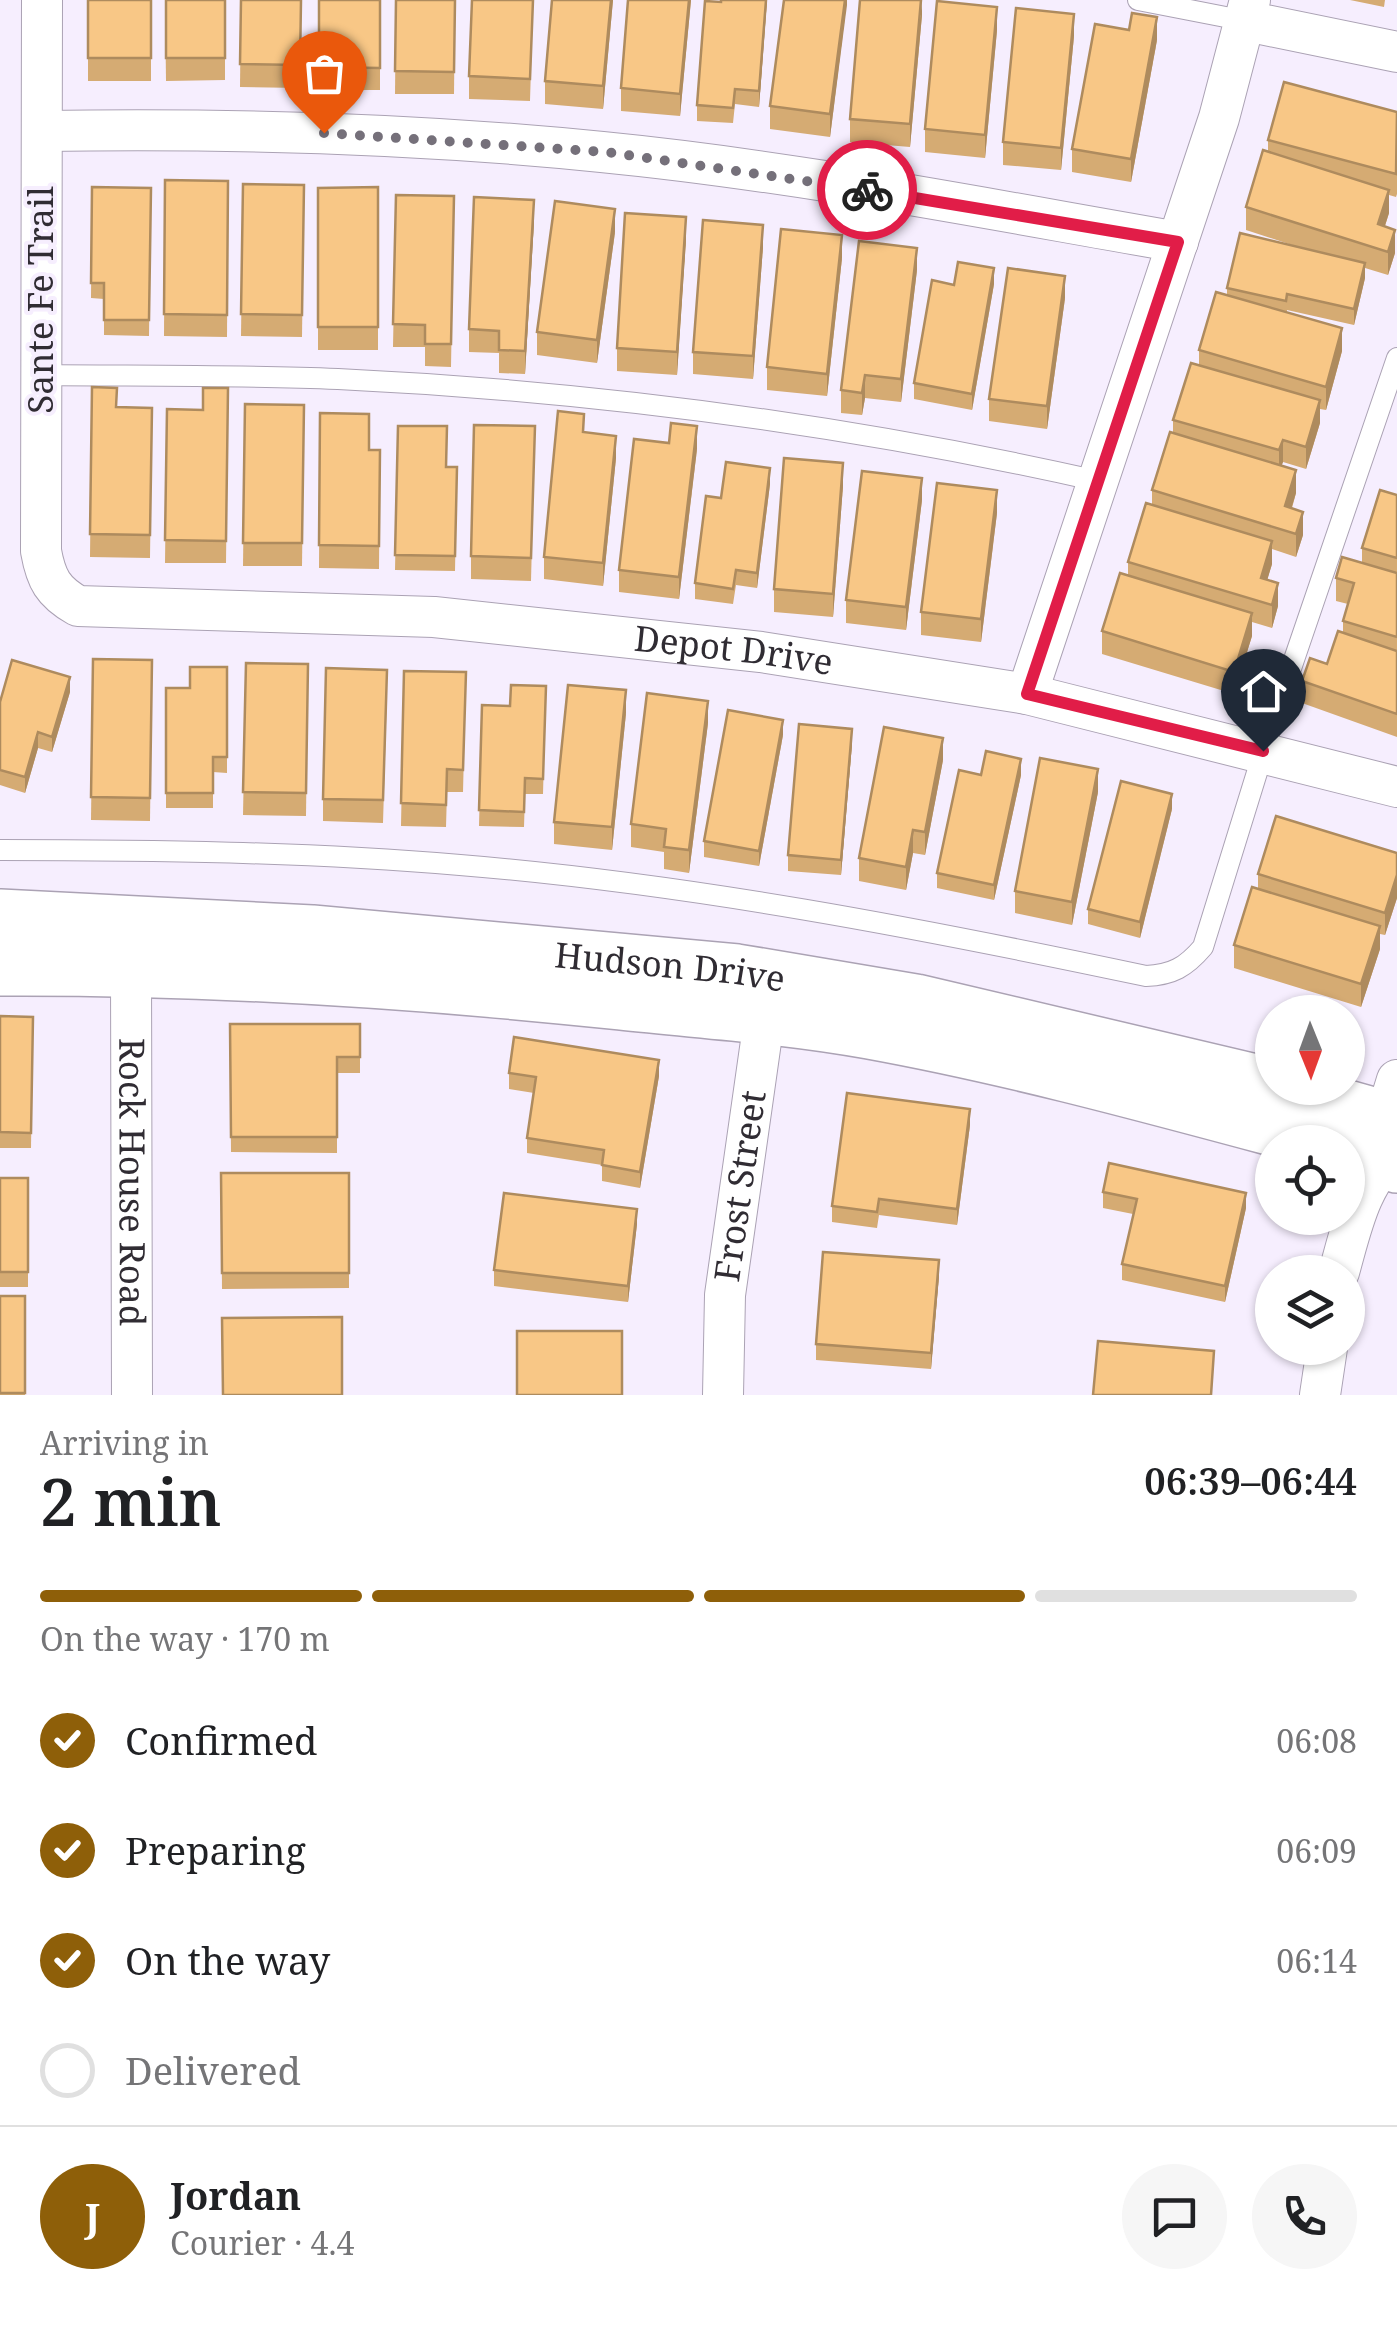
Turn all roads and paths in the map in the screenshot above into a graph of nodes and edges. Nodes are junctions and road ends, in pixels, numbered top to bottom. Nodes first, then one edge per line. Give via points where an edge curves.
1 (42, 0) edge
2 (1138, 0) edge
3 (1248, 11) edge
4 (1397, 52) edge
5 (42, 132) junction
6 (1178, 242) junction
7 (1397, 358) edge
8 (41, 375) junction
9 (1098, 481) junction
10 (59, 595) joint
11 (1027, 694) junction
12 (1263, 751) junction
13 (1397, 787) edge
14 (0, 850) edge
15 (0, 917) edge
16 (131, 967) junction
17 (0, 968) edge
18 (767, 998) junction
19 (1255, 1082) edge
20 (1316, 1105) edge
21 (1262, 1125) edge
22 (1386, 1135) edge
23 (1345, 1255) edge
24 (1325, 1365) edge
25 (132, 1395) edge
26 (723, 1395) edge
27 (1320, 1395) edge

1 - 5 street, Sante Fe Trail
2 - 3 lane
3 - 4 street
3 - 6 street
5 - 6 street via 388,136 606,152
5 - 8 street, Sante Fe Trail
6 - 9 street
7 - 12 lane
8 - 9 lane via 339,379 604,401 853,432
8 - 10 street, Sante Fe Trail via 41,551 45,576
9 - 11 street
10 - 11 street, Depot Drive via 99,610 434,617 608,633
11 - 12 street, Depot Drive
12 - 13 street, Depot Drive
12 - 14 lane via 1203,947 1164,975 586,878 356,858
15 - 18 street, Hudson Drive via 312,933
16 - 17 street, Hudson Drive
16 - 18 street, Hudson Drive
16 - 25 street, Rock House Road
18 - 19 street, Hudson Drive via 916,1002
18 - 21 street, Hudson Drive via 868,1031
18 - 26 street, Frost Street via 725,1295
20 - 22 street, Hudson Drive
22 - 23 street
24 - 27 street

